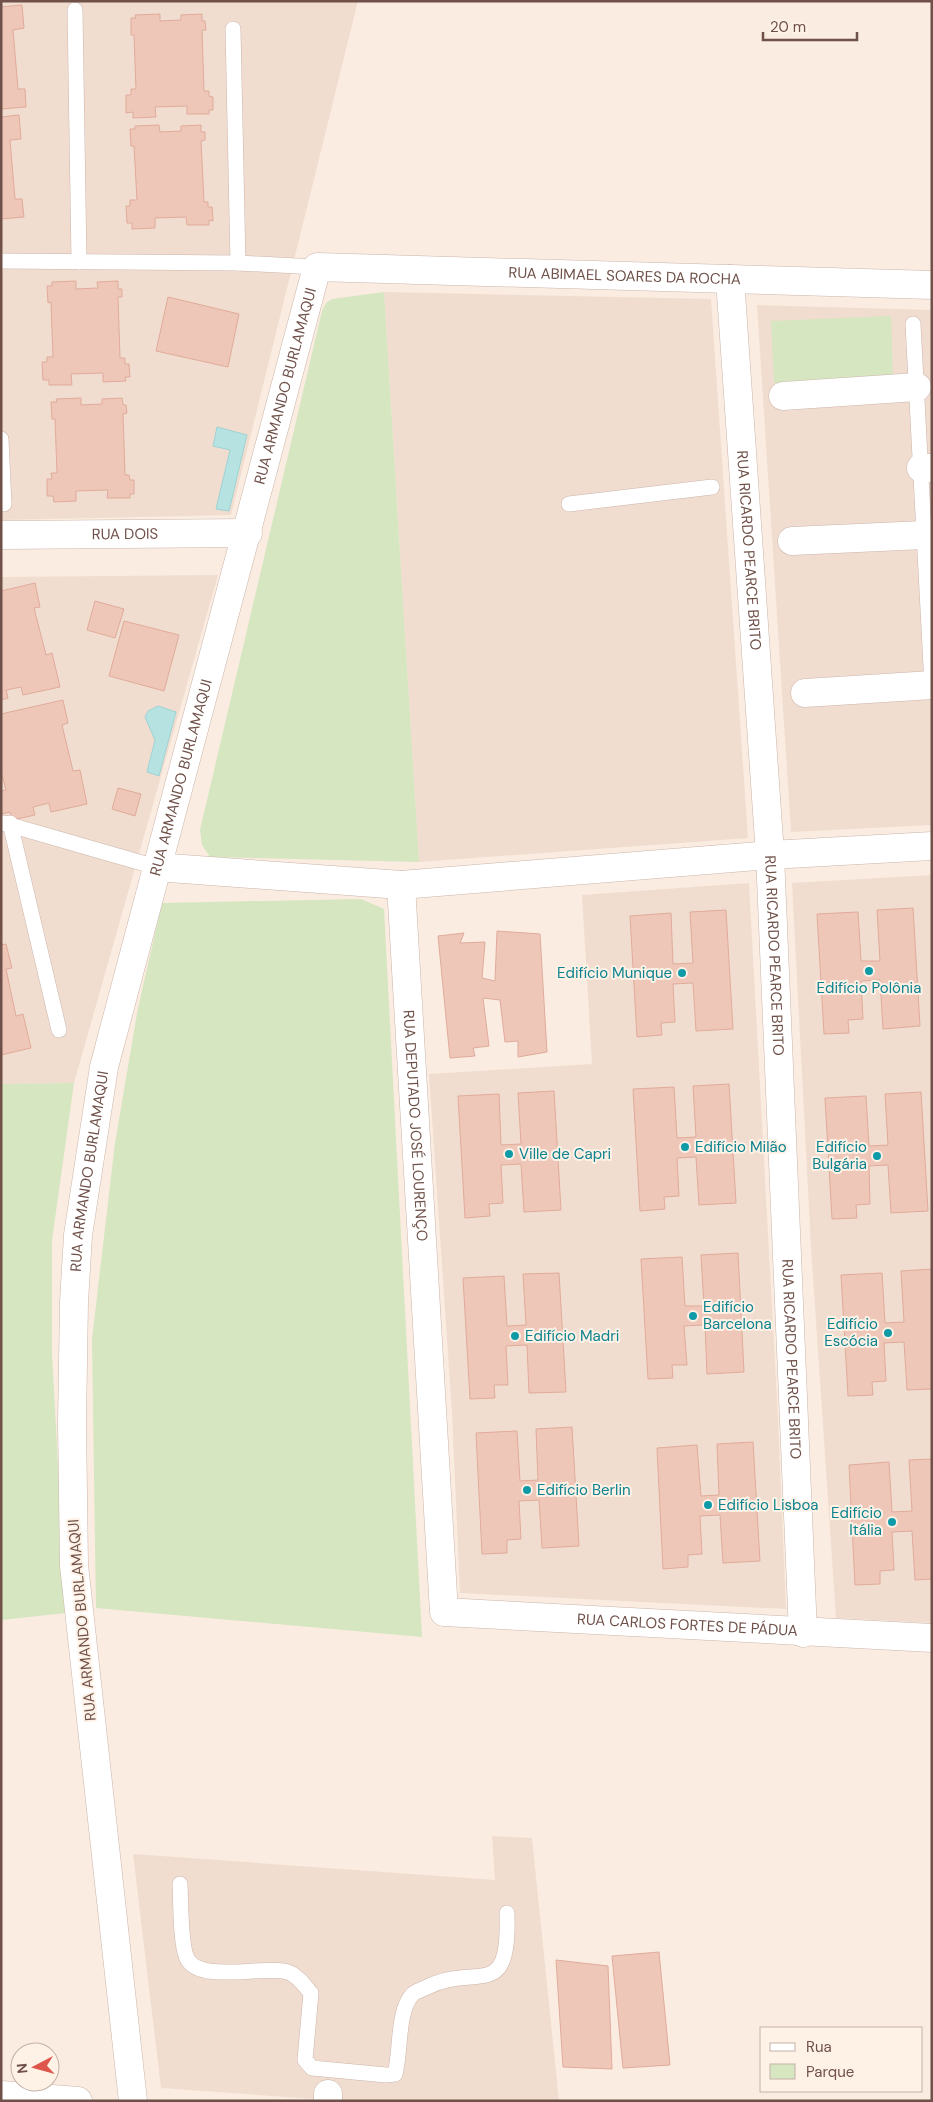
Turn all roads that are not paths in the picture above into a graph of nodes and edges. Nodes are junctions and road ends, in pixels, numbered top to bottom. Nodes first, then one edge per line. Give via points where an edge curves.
1 (75, 10) dead end
2 (233, 29) dead end
3 (1, 262) edge
4 (79, 262) junction
5 (238, 264) junction
6 (317, 267) junction
7 (730, 279) junction
8 (932, 285) edge
9 (913, 324) dead end
10 (917, 387) junction
11 (783, 396) dead end
12 (1, 440) edge
13 (926, 468) edge
14 (712, 487) dead end
15 (4, 504) dead end
16 (569, 504) dead end
17 (248, 533) junction
18 (1, 535) edge
19 (924, 535) junction
20 (792, 541) dead end
21 (932, 685) edge
22 (805, 693) dead end
23 (5, 823) edge
24 (932, 846) edge
25 (770, 855) junction
26 (156, 867) junction
27 (401, 885) junction
28 (59, 1030) dead end
29 (444, 1612) joint
30 (803, 1633) junction
31 (932, 1638) edge
32 (180, 1884) dead end
33 (507, 1913) dead end
34 (329, 2088) edge
35 (1, 2095) edge
36 (78, 2101) edge
37 (133, 2101) edge

1 - 4 lane
2 - 5 lane
3 - 4 lane
4 - 5 lane
5 - 6 lane
6 - 7 street, RUA ABIMAEL SOARES DA ROCHA
6 - 17 street, RUA ARMANDO BURLAMAQUI
7 - 8 street, RUA ABIMAEL SOARES DA ROCHA
7 - 25 street, RUA RICARDO PEARCE BRITO
9 - 10 lane
10 - 11 street
10 - 13 lane
12 - 15 lane
13 - 19 lane
14 - 16 lane
17 - 18 street, RUA DOIS
17 - 26 street, RUA ARMANDO BURLAMAQUI
19 - 20 street
19 - 21 lane
21 - 22 street
23 - 26 lane
23 - 28 lane
24 - 25 street
25 - 27 street
25 - 30 street, RUA RICARDO PEARCE BRITO
26 - 27 street
26 - 37 street, RUA ARMANDO BURLAMAQUI via 104,1067 78,1235 74,1302 74,1565
27 - 29 street, RUA DEPUTADO JOSÉ LOURENÇO
29 - 30 street, RUA CARLOS FORTES DE PÁDUA
30 - 31 street, RUA CARLOS FORTES DE PÁDUA
32 - 34 lane via 184,1951 188,1962 202,1971 288,1972 311,1993 305,2060
33 - 34 lane via 508,1942 501,1966 487,1976 432,1984 412,1995 403,2015 395,2074
35 - 36 street

